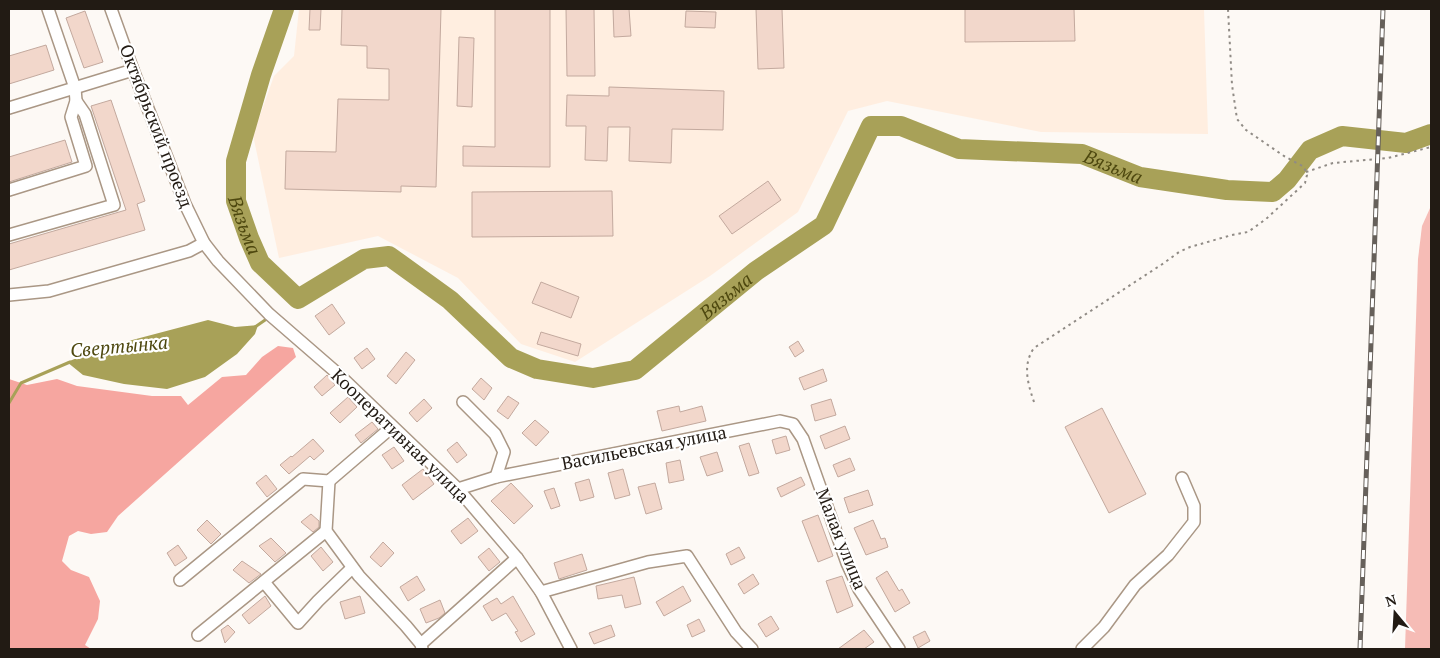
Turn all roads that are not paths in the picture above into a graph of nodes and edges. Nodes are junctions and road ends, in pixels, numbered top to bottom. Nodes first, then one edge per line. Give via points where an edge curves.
1 (48, 9) edge
2 (111, 9) edge
3 (133, 70) junction
4 (75, 88) junction
5 (76, 101) junction
6 (9, 108) edge
7 (9, 190) edge
8 (9, 235) edge
9 (204, 243) junction
10 (9, 295) edge
11 (463, 402) dead end
12 (792, 424) joint
13 (392, 427) junction
14 (496, 477) junction
15 (1182, 478) dead end
16 (329, 481) junction
17 (458, 489) junction
18 (326, 531) junction
19 (518, 558) junction
20 (352, 568) junction
21 (180, 580) dead end
22 (264, 582) junction
23 (541, 592) junction
24 (198, 635) dead end
25 (421, 646) edge
26 (571, 649) edge
27 (752, 649) edge
28 (899, 649) edge
29 (1082, 649) edge

1 - 4 street
2 - 3 street, Октябрьский проезд
3 - 4 street
3 - 9 street, Октябрьский проезд via 185,204
4 - 5 street
4 - 6 street
5 - 7 street via 71,117 86,166
5 - 8 street via 85,114 114,205
9 - 10 street via 189,252 49,291
9 - 13 street, Кооперативная улица via 268,314 337,372
11 - 14 street via 495,434 504,452
12 - 14 street, Васильевская улица via 780,421
12 - 28 street, Малая улица via 803,439 859,589
13 - 16 street
13 - 17 street, Кооперативная улица
14 - 17 street, Васильевская улица
15 - 29 street via 1194,506 1194,522 1168,555 1135,584 1104,627
16 - 18 street
16 - 21 street via 303,479
17 - 19 street, Кооперативная улица
18 - 20 street
18 - 22 street
19 - 23 street, Кооперативная улица
19 - 25 street
20 - 22 street via 298,623
20 - 25 street
22 - 24 street
23 - 26 street, Кооперативная улица
23 - 27 street via 648,562 686,556 736,632

